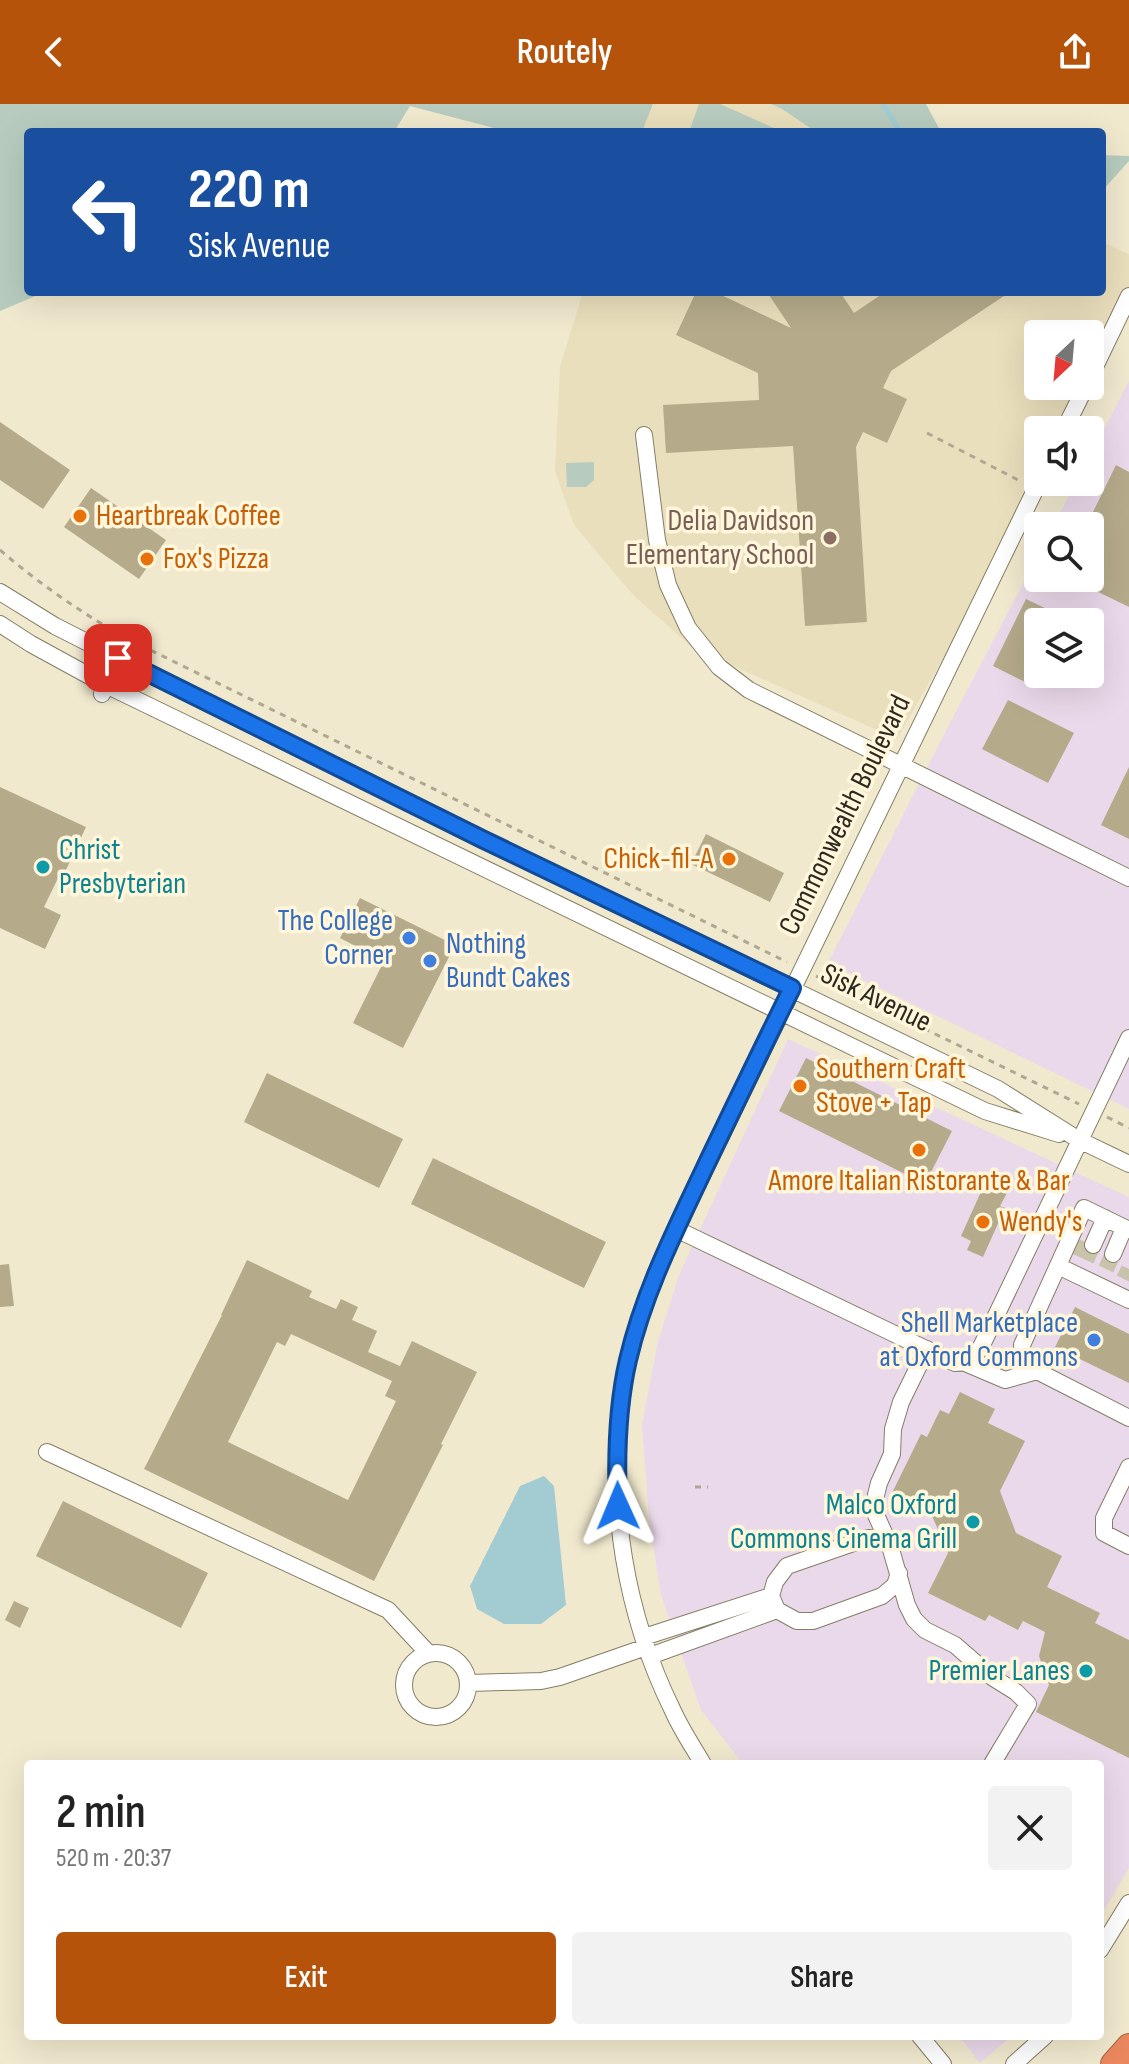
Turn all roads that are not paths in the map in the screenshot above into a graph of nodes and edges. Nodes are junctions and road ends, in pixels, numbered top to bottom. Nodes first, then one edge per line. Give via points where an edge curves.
1 (1129, 296) edge
2 (1104, 348) edge
3 (644, 435) dead end
4 (1032, 496) edge
5 (0, 592) edge
6 (0, 624) edge
7 (126, 638) road end
8 (118, 658) junction
9 (104, 690) junction
10 (901, 766) junction
11 (1129, 878) edge
12 (792, 988) junction
13 (779, 1013) junction
14 (1129, 1038) edge
15 (1079, 1140) junction
16 (1129, 1164) edge
17 (1098, 1215) junction
18 (676, 1229) junction
19 (1127, 1229) edge
20 (1077, 1259) junction
21 (1106, 1269) junction
22 (1124, 1291) edge
23 (927, 1349) junction
24 (965, 1363) junction
25 (1024, 1375) junction
26 (1129, 1418) edge
27 (47, 1452) dead end
28 (1129, 1467) edge
29 (890, 1546) junction
30 (1129, 1546) edge
31 (899, 1573) junction
32 (774, 1603) junction
33 (647, 1647) junction
34 (428, 1653) junction
35 (469, 1683) junction
36 (701, 1760) edge
37 (994, 1760) edge
38 (1129, 1903) edge
39 (1104, 1944) edge
40 (923, 2040) edge
41 (1041, 2040) edge
42 (1129, 2046) edge
43 (943, 2064) edge
44 (1014, 2064) edge
45 (1113, 2064) edge

1 - 2 street
3 - 10 street via 657,540 668,585 688,628 719,667 749,690
4 - 10 street, Commonwealth Boulevard
5 - 8 street, Sisk Avenue
6 - 9 street, Sisk Avenue
7 - 8 street
8 - 9 street
8 - 12 street, Sisk Avenue
9 - 13 street, Sisk Avenue
10 - 11 street
10 - 12 street, Commonwealth Boulevard
12 - 13 street, Commonwealth Boulevard
12 - 15 street, Sisk Avenue via 998,1089
13 - 15 street, Sisk Avenue via 985,1111
13 - 18 street, Commonwealth Boulevard
14 - 15 street
15 - 16 street, Sisk Avenue
15 - 24 street via 982,1345
17 - 19 street
17 - 20 street
17 - 20 street via 1084,1208
18 - 23 street
18 - 33 street, Commonwealth Boulevard via 644,1304 627,1362 619,1420 620,1534
19 - 21 street
20 - 21 street
20 - 25 street via 1022,1345
21 - 22 street
23 - 24 street
23 - 29 street via 901,1402 892,1454 876,1495 876,1515
24 - 25 street via 1005,1380
25 - 26 street via 1037,1371
27 - 34 street via 388,1610
28 - 30 street via 1104,1518 1104,1533
29 - 31 street
29 - 32 street via 868,1538 787,1566 775,1582
31 - 32 street via 882,1596 813,1621 797,1621
31 - 37 street via 914,1619 1028,1704
32 - 33 street
33 - 35 street via 541,1681
33 - 36 street, Commonwealth Boulevard via 673,1712
34 - 35 street via 460,1662
34 - 35 street via 410,1665 405,1676 406,1697 418,1712 437,1718 456,1711
38 - 39 street
40 - 43 street
41 - 44 street
42 - 45 highway

